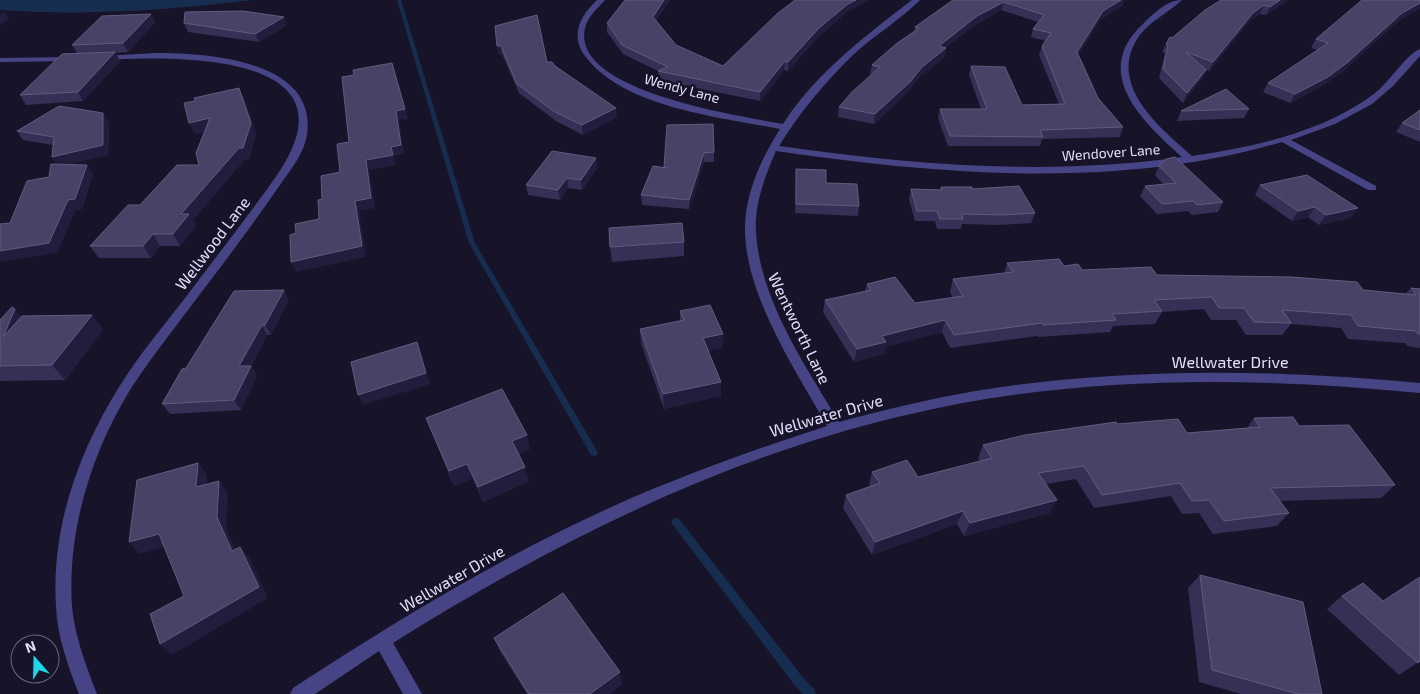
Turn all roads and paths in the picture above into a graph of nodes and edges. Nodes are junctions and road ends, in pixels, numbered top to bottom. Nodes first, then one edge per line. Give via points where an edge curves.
1 (601, 0) edge
2 (916, 0) edge
3 (1178, 0) edge
4 (1420, 51) edge
5 (0, 60) edge
6 (784, 127) junction
7 (1283, 139) junction
8 (773, 148) junction
9 (1190, 159) junction
10 (1372, 188) dead end
11 (1420, 388) edge
12 (835, 428) junction
13 (382, 639) junction
14 (88, 694) edge
15 (299, 694) edge
16 (413, 694) edge

1 - 6 street, Wendy Lane via 584,20 580,36 588,57 611,77 662,100
2 - 6 street, Wentworth Lane via 834,68
3 - 9 street via 1146,25 1131,42 1125,70 1129,89 1139,108 1155,128
4 - 7 street, Wendover Lane via 1371,101 1321,126
5 - 14 street, Wellwood Lane via 187,56 218,59 270,76 291,91 301,104 305,122 293,160 132,377 87,462 70,525 64,578 72,650
6 - 8 street, Wentworth Lane
7 - 9 street, Wendover Lane
7 - 10 street
8 - 9 street, Wendover Lane via 852,160 963,169 1078,169
8 - 12 street, Wentworth Lane via 762,169 750,216 750,240 756,273 793,355
11 - 12 street, Wellwater Drive via 1352,380 1255,377 1132,380 964,399
12 - 13 street, Wellwater Drive via 671,486 597,520 474,583
13 - 15 street, Wellwater Drive
13 - 16 street

